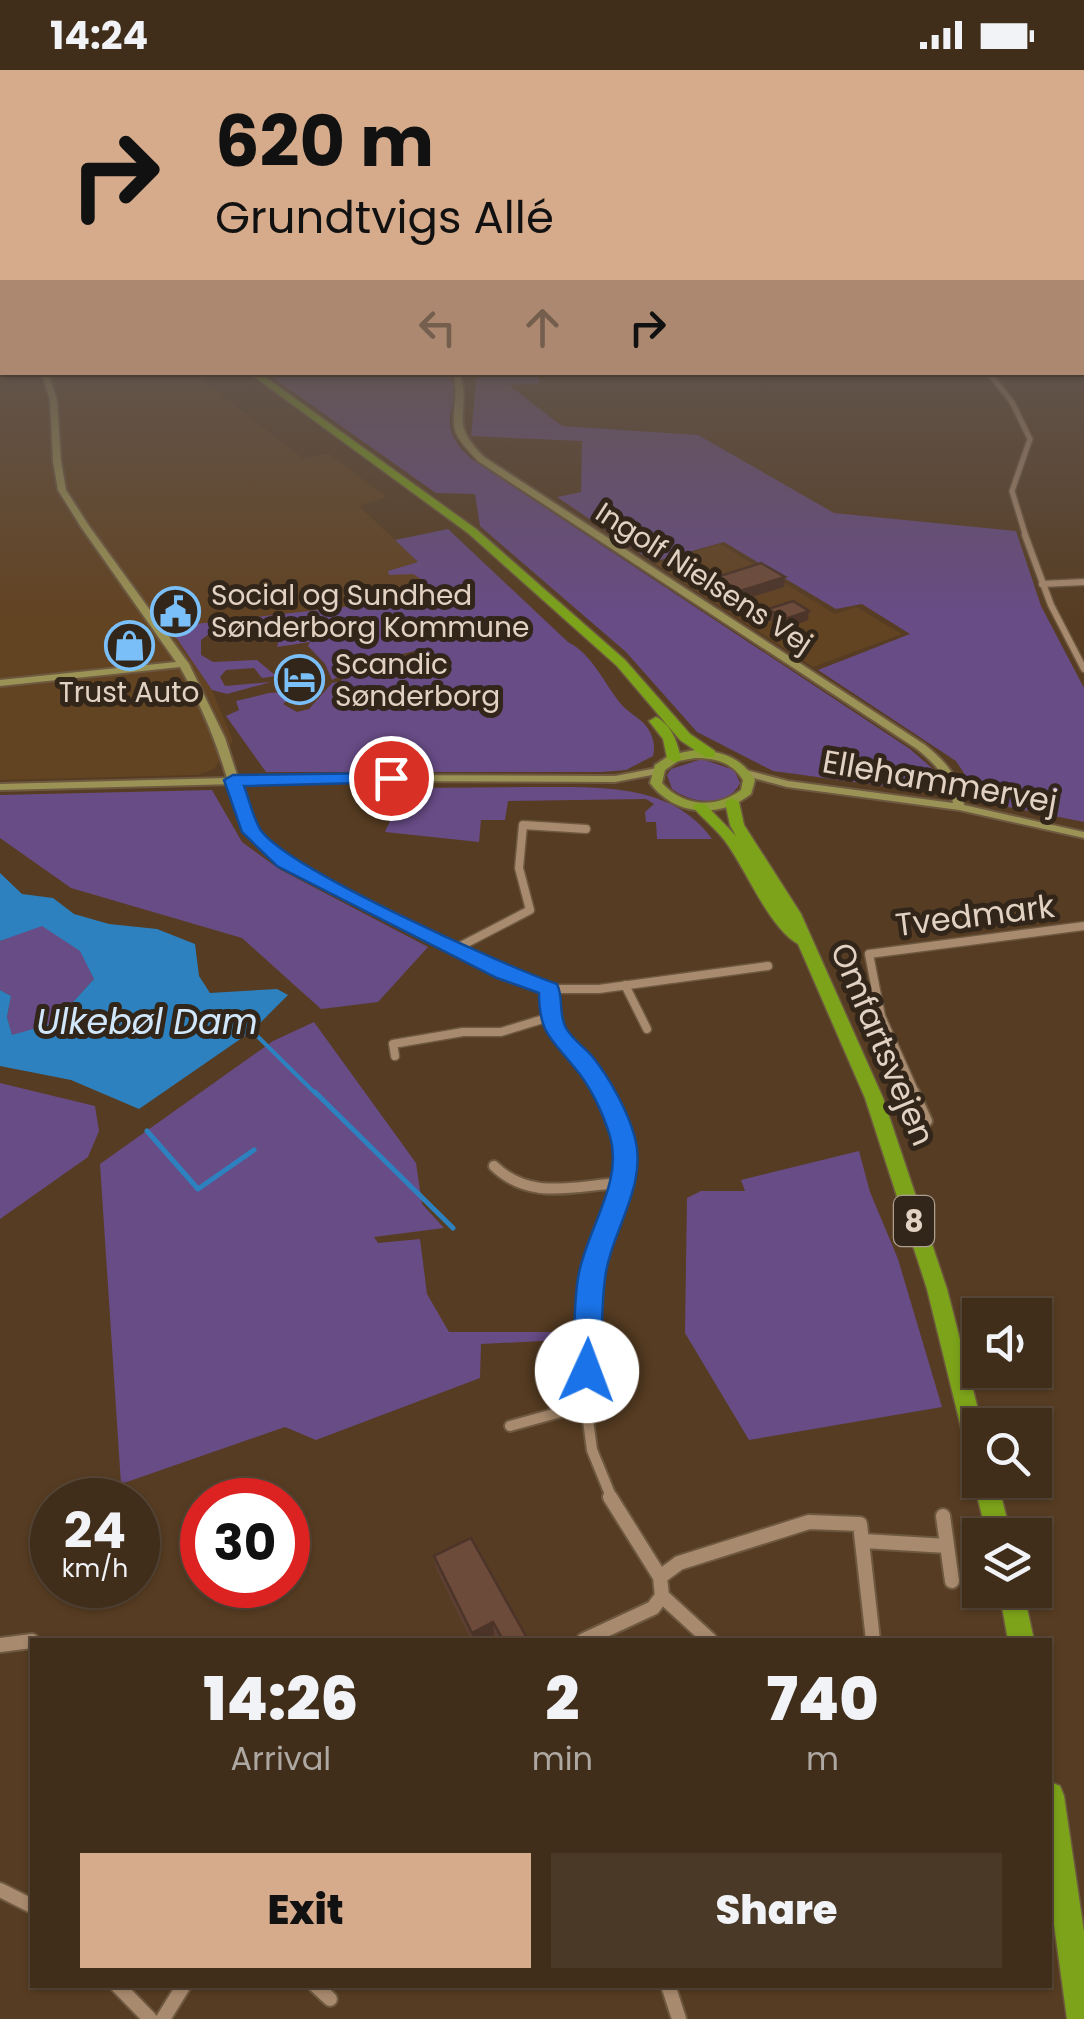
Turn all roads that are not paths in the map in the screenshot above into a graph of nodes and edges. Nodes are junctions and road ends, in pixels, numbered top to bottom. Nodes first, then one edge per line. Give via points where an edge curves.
1 (55, 438) edge
2 (343, 438) edge
3 (462, 438) edge
4 (1029, 438) edge
5 (1084, 582) edge
6 (1042, 584) junction
7 (602, 649) junction
8 (184, 664) junction
9 (1084, 668) edge
10 (0, 683) edge
11 (710, 754) junction
12 (674, 758) junction
13 (657, 772) junction
14 (746, 773) junction
15 (615, 779) junction
16 (233, 780) junction
17 (787, 784) junction
18 (0, 787) edge
19 (658, 787) junction
20 (747, 791) junction
21 (732, 802) junction
22 (700, 806) junction
23 (959, 807) junction
24 (586, 829) dead end
25 (1084, 834) edge
26 (1084, 926) edge
27 (803, 942) junction
28 (455, 949) junction
29 (768, 966) dead end
30 (625, 985) junction
31 (550, 989) junction
32 (550, 1017) junction
33 (648, 1029) dead end
34 (396, 1056) dead end
35 (927, 1121) dead end
36 (494, 1166) dead end
37 (622, 1183) junction
38 (586, 1405) junction
39 (967, 1408) edge
40 (510, 1426) dead end
41 (943, 1516) dead end
42 (864, 1541) junction
43 (947, 1546) junction
44 (660, 1577) junction
45 (952, 1582) dead end
46 (662, 1596) junction
47 (1015, 1608) edge
48 (588, 1638) edge
49 (708, 1638) edge
50 (873, 1638) edge
51 (1021, 1638) edge
52 (30, 1641) edge
53 (0, 1644) edge
54 (1052, 1810) edge
55 (0, 1890) edge
56 (30, 1905) edge
57 (119, 1988) edge
58 (182, 1988) edge
59 (318, 1988) edge
60 (669, 1988) edge
61 (330, 2000) dead end
62 (150, 2019) edge
63 (163, 2019) edge
64 (679, 2019) edge
65 (1082, 2019) edge

1 - 8 street via 62,490
2 - 7 highway via 472,531
3 - 23 street, Ingolf Nielsens Vej via 481,459 921,747 948,773
4 - 6 street via 1012,491
5 - 6 street
6 - 9 street
7 - 11 highway via 685,738
7 - 12 highway via 670,739
8 - 10 street
8 - 16 street via 208,704
11 - 12 main road
11 - 14 main road
12 - 13 main road
13 - 15 street
13 - 19 main road
14 - 17 street, Ellehammervej
14 - 20 main road
15 - 16 street
15 - 19 street
16 - 18 street
16 - 28 street via 246,822 271,853
17 - 20 street, Ellehammervej
17 - 23 street, Ellehammervej
19 - 22 main road, 8 via 678,802
20 - 21 main road
21 - 22 main road
21 - 27 highway, Omfartsvejen / 8 via 737,825 793,914
22 - 27 highway, Omfartsvejen / 8 via 722,826 778,916
23 - 25 street, Ellehammervej
24 - 28 street via 522,825 522,888 530,910
26 - 35 street, Tvedmark via 869,954 882,1016
27 - 39 highway, Omfartsvejen / 8 via 874,1098 937,1289
28 - 31 street
29 - 30 street
30 - 31 street
30 - 33 street
31 - 32 street
32 - 34 street via 502,1032 393,1044
32 - 37 street via 614,1115 623,1137
36 - 37 street via 523,1189
37 - 38 street via 592,1276
38 - 40 street
38 - 44 street via 604,1487
41 - 43 street
42 - 43 street
42 - 44 street via 860,1524 809,1522 679,1564
42 - 50 street
43 - 45 street
44 - 46 street
46 - 48 street via 653,1608
46 - 49 street
47 - 51 highway
52 - 53 street
54 - 65 highway
55 - 56 street
57 - 62 street
58 - 63 street
59 - 61 street
60 - 64 street

